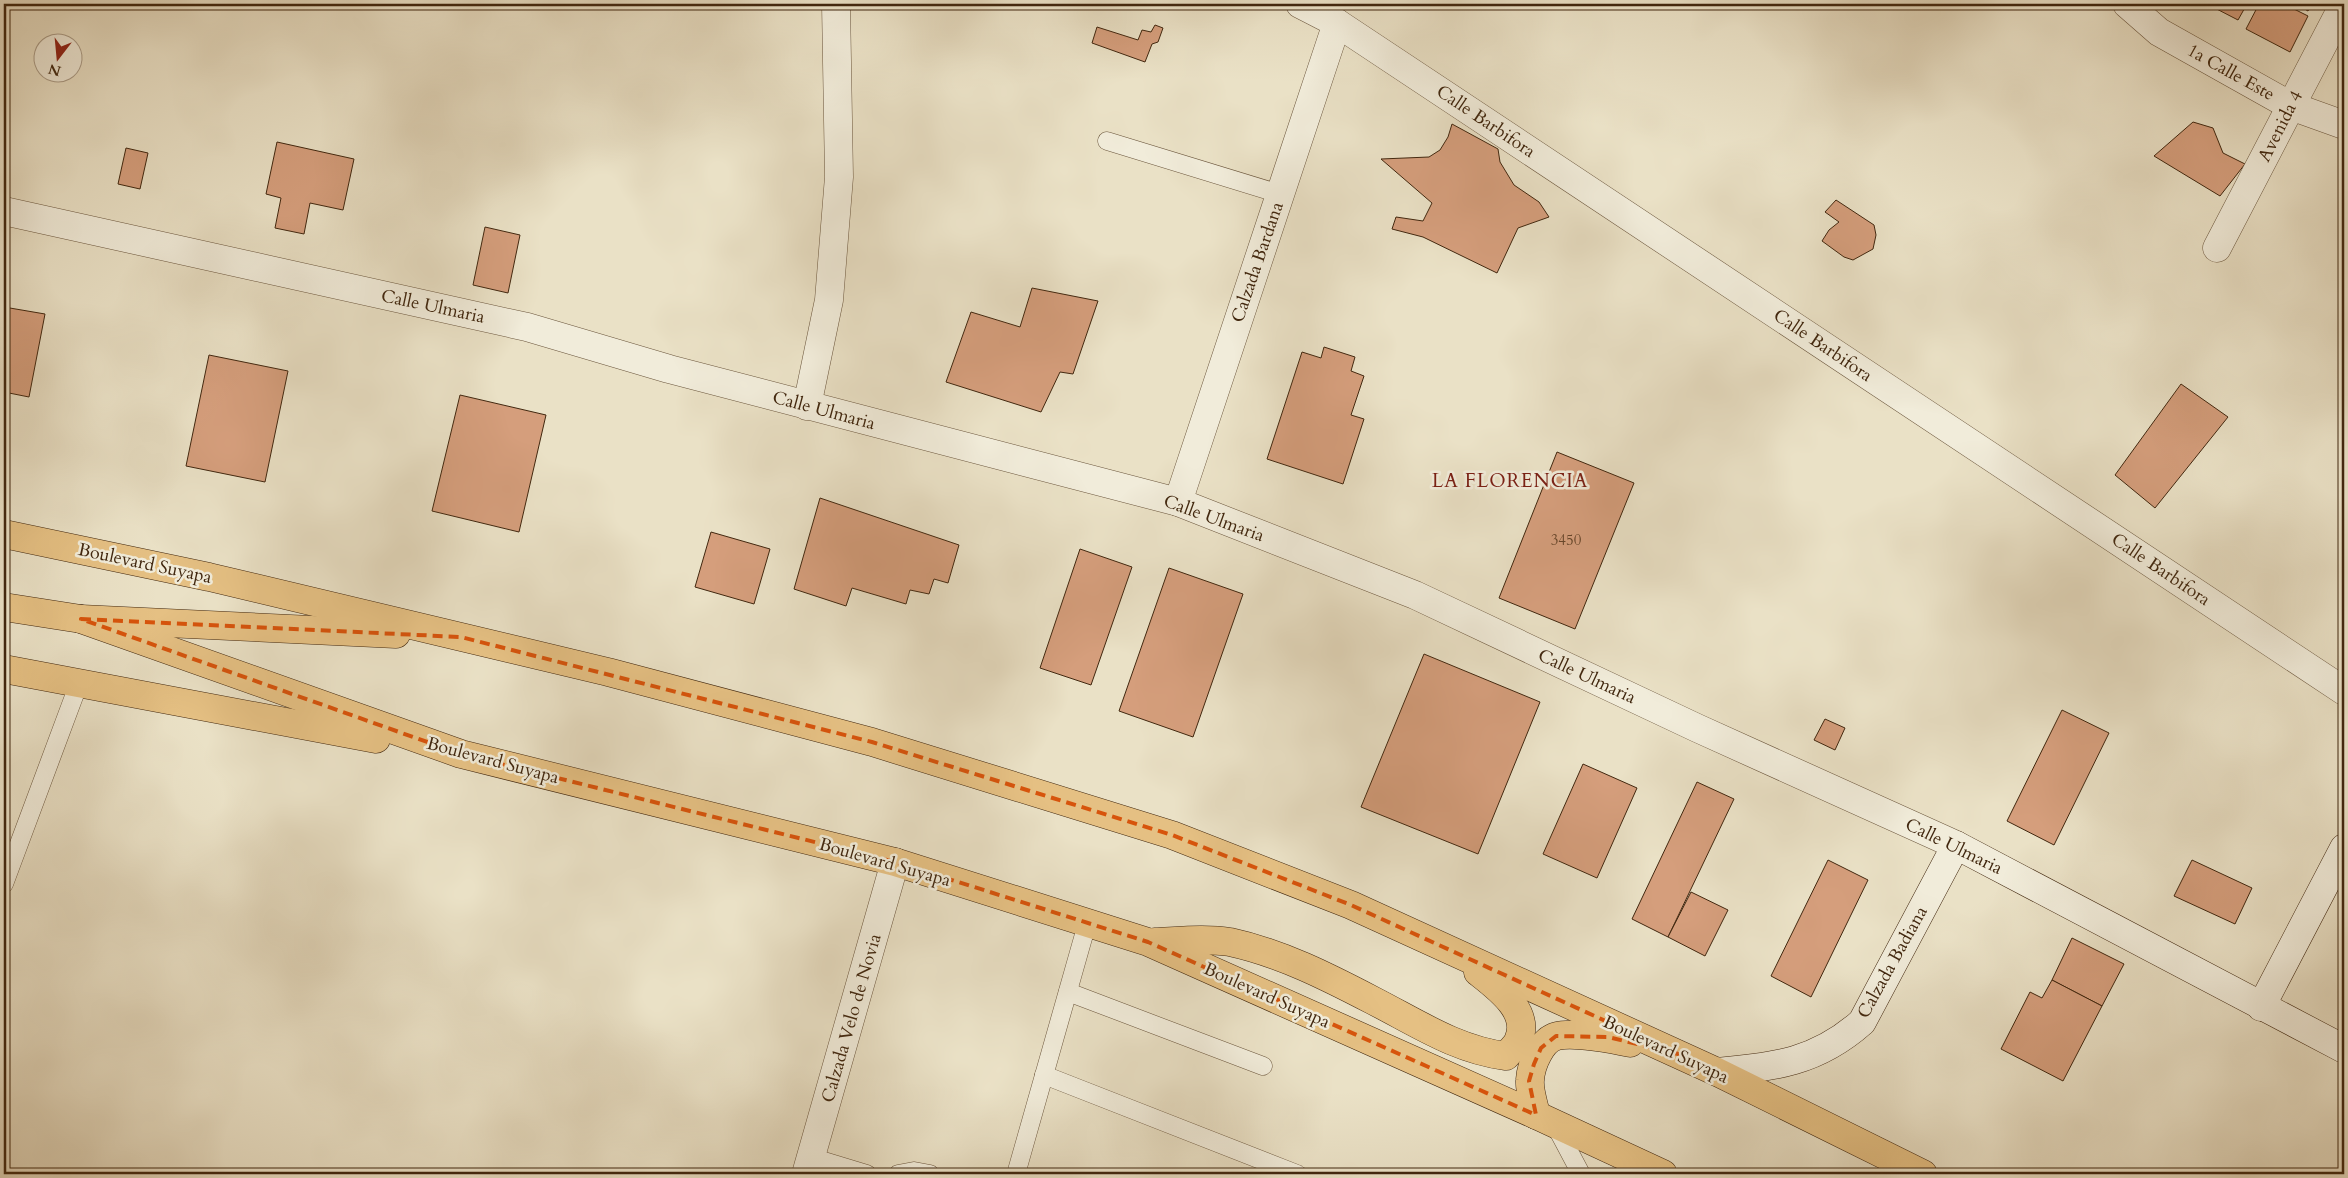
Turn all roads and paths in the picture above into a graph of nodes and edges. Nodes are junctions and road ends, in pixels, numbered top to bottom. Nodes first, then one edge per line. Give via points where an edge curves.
1 (836, 4) edge
2 (1300, 4) edge
3 (2127, 4) edge
4 (2344, 4) edge
5 (1337, 23) junction
6 (2291, 106) junction
7 (2344, 125) edge
8 (1107, 141) dead end
9 (1280, 194) junction
10 (4, 211) edge
11 (2217, 248) dead end
12 (807, 406) junction
13 (1178, 502) junction
14 (4, 534) edge
15 (4, 607) edge
16 (82, 619) junction
17 (461, 637) junction
18 (4, 669) edge
19 (79, 683) junction
20 (2344, 691) edge
21 (461, 754) junction
22 (1956, 845) junction
23 (2344, 848) edge
24 (895, 862) junction
25 (4, 884) edge
26 (1087, 924) junction
27 (1148, 942) junction
28 (1452, 950) junction
29 (1068, 992) junction
30 (2261, 1006) junction
31 (2344, 1049) edge
32 (1678, 1054) junction
33 (1263, 1066) dead end
34 (1718, 1072) junction
35 (1044, 1076) junction
36 (1545, 1119) junction
37 (808, 1166) edge
38 (1289, 1173) edge
39 (867, 1174) edge
40 (898, 1174) edge
41 (930, 1174) edge
42 (1016, 1174) edge
43 (1581, 1174) edge
44 (1663, 1174) edge
45 (1923, 1174) edge

1 - 12 street via 839,178 829,300
2 - 5 street, Calle Barbifora
3 - 6 street, 1a Calle Este via 2159,32
4 - 6 street, Avenida 4
5 - 9 street, Calzada Bardana
5 - 20 street, Calle Barbifora
6 - 7 street, 1a Calle Este
6 - 11 street, Avenida 4
8 - 9 lane
9 - 13 street, Calzada Bardana
10 - 12 street, Calle Ulmaria via 527,327
12 - 13 street, Calle Ulmaria
13 - 22 street, Calle Ulmaria via 1414,595
14 - 17 main road, Boulevard Suyapa via 209,577
15 - 16 main road, Boulevard Suyapa
16 - 17 main road, Boulevard Suyapa
16 - 21 main road, Boulevard Suyapa
17 - 28 main road, Boulevard Suyapa via 872,742 1172,836 1351,905
18 - 19 main road
19 - 21 main road
19 - 25 lane
21 - 24 main road, Boulevard Suyapa
22 - 30 street, Calle Ulmaria
22 - 34 street, Calzada Badiana via 1862,1022 1848,1035 1804,1059 1761,1069
23 - 30 street
24 - 26 main road, Boulevard Suyapa
24 - 37 street, Calzada Velo de Novia
26 - 27 main road, Boulevard Suyapa
26 - 29 lane
27 - 28 main road via 1230,942 1287,959 1375,1001 1429,1032 1483,1053 1506,1056 1519,1040 1521,1020 1512,1002
27 - 36 main road, Boulevard Suyapa
28 - 32 main road, Boulevard Suyapa
29 - 33 lane
29 - 35 lane
30 - 31 street, Calle Ulmaria
32 - 34 main road, Boulevard Suyapa
32 - 36 main road via 1608,1037 1556,1036 1541,1048 1529,1081
34 - 45 main road, Boulevard Suyapa
35 - 38 lane
35 - 42 lane
36 - 43 lane
36 - 44 main road, Boulevard Suyapa
37 - 39 lane
40 - 41 lane via 914,1171

